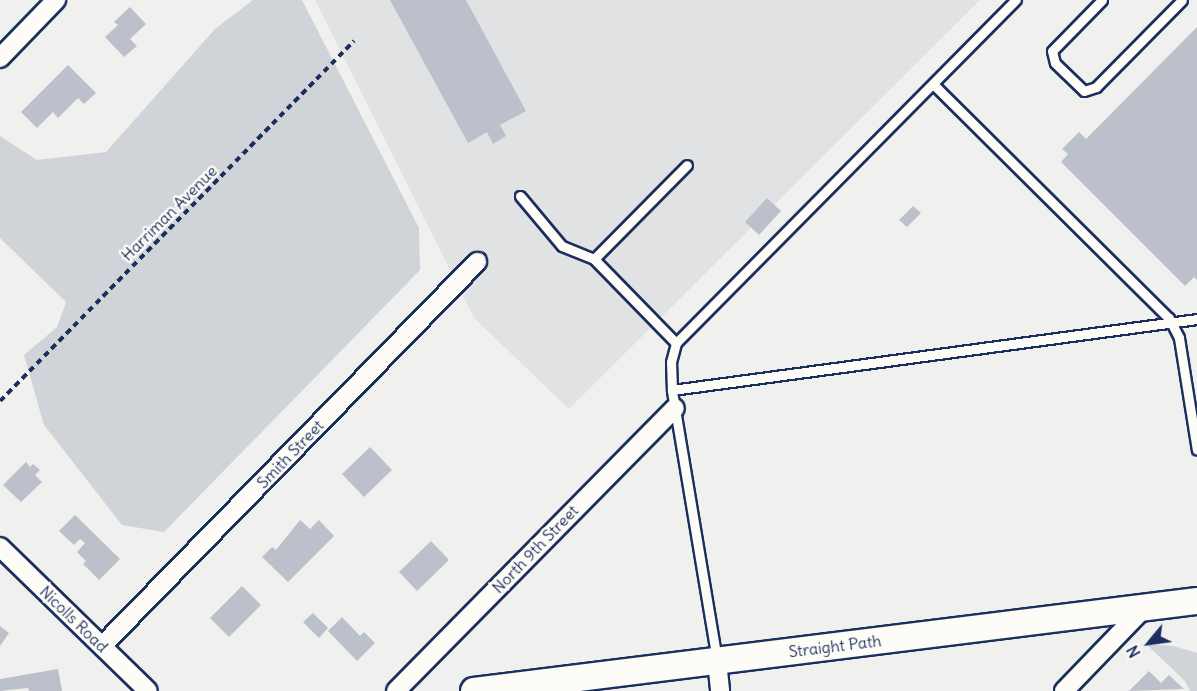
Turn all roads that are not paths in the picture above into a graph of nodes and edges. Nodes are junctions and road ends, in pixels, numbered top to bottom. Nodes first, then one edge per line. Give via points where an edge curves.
1 (57, 0) edge
2 (1016, 0) edge
3 (1102, 0) edge
4 (1182, 0) edge
5 (0, 57) edge
6 (933, 84) junction
7 (687, 165) dead end
8 (520, 196) dead end
9 (594, 259) junction
10 (477, 262) dead end
11 (1197, 320) edge
12 (1172, 323) junction
13 (676, 343) junction
14 (672, 390) junction
15 (675, 408) junction
16 (1197, 450) edge
17 (0, 547) edge
18 (1197, 601) edge
19 (1145, 607) junction
20 (102, 646) junction
21 (717, 661) junction
22 (148, 691) edge
23 (396, 691) edge
24 (474, 691) edge
25 (720, 691) edge
26 (1064, 691) edge

1 - 5 street
2 - 6 lane
3 - 4 lane via 1052,51 1055,63 1084,91 1096,87
6 - 12 lane
6 - 13 lane
7 - 9 lane
8 - 9 lane via 562,246
9 - 13 lane
10 - 20 street, Smith Street
11 - 12 lane
12 - 14 lane
12 - 16 lane via 1179,339
13 - 14 lane via 671,362
14 - 15 lane
15 - 21 lane
15 - 23 street, North 9th Street
17 - 20 street, Nicolls Road
18 - 19 main road, Straight Path
19 - 21 main road, Straight Path
19 - 26 street
20 - 22 street, Nicolls Road
21 - 24 main road, Straight Path
21 - 25 street

